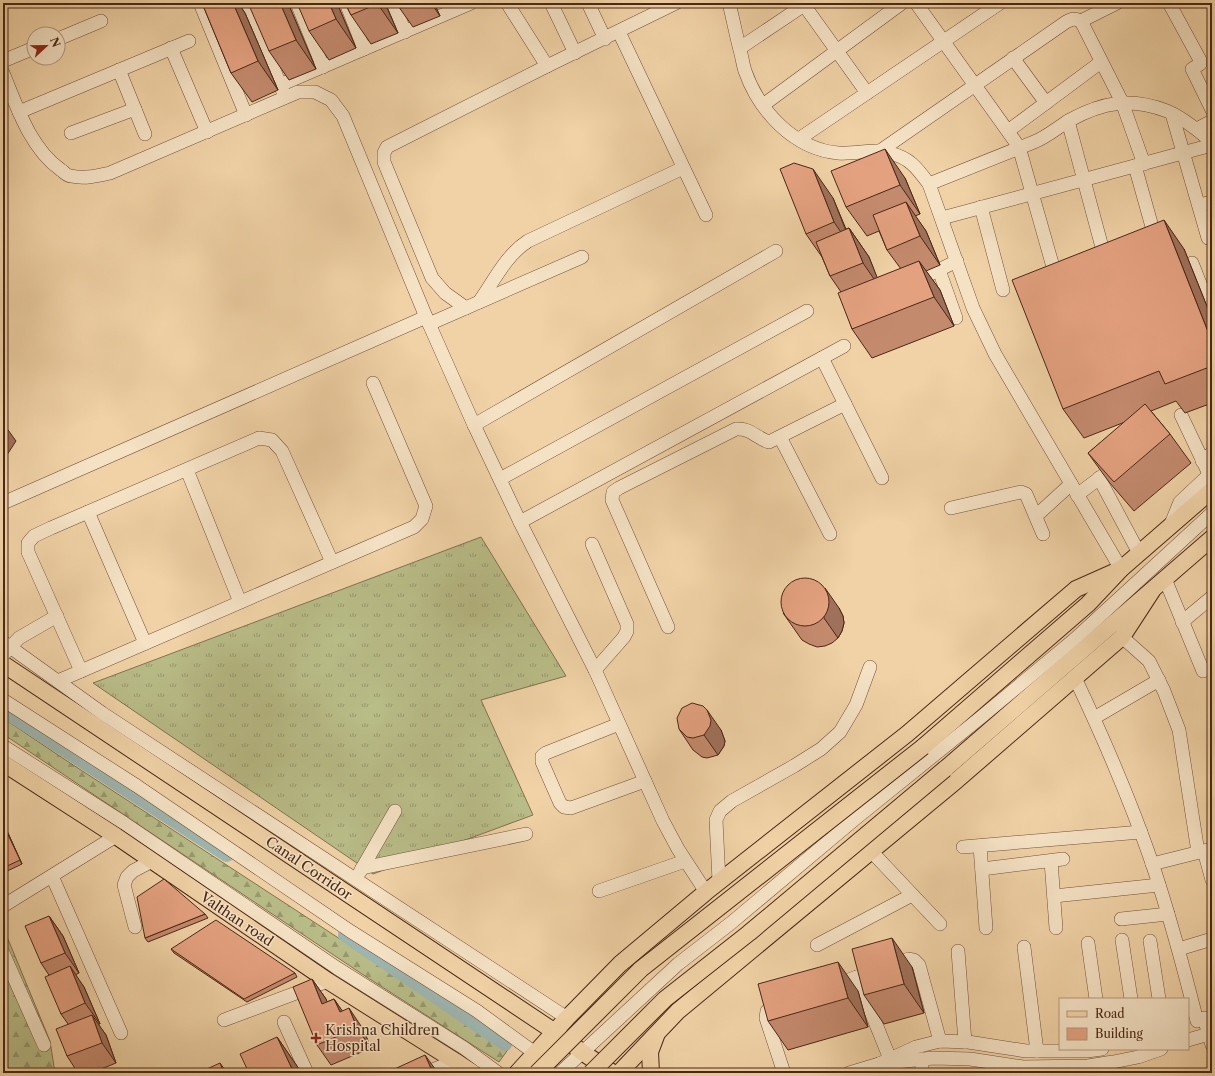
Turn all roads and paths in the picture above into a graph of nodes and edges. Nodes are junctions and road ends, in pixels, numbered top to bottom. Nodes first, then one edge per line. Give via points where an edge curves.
1 (200, 3) edge
2 (247, 3) edge
3 (297, 3) edge
4 (346, 3) edge
5 (393, 3) edge
6 (471, 3) edge
7 (508, 3) edge
8 (588, 3) edge
9 (676, 3) edge
10 (729, 3) edge
11 (902, 3) edge
12 (916, 3) edge
13 (1000, 3) edge
14 (1117, 3) edge
15 (1169, 3) edge
16 (806, 4) edge
17 (553, 7) dead end
18 (443, 8) edge
19 (101, 21) dead end
20 (1081, 21) junction
21 (405, 32) junction
22 (619, 32) junction
23 (66, 35) edge
24 (605, 39) junction
25 (189, 41) dead end
26 (943, 41) junction
27 (172, 48) junction
28 (740, 48) junction
29 (364, 49) junction
30 (26, 51) edge
31 (837, 51) junction
32 (575, 53) junction
33 (1013, 58) junction
34 (3, 61) edge
35 (1101, 62) junction
36 (547, 66) junction
37 (323, 67) junction
38 (119, 70) junction
39 (3, 73) edge
40 (975, 84) junction
41 (280, 85) junction
42 (867, 93) junction
43 (286, 97) junction
44 (1122, 102) junction
45 (1046, 103) junction
46 (763, 105) junction
47 (134, 109) junction
48 (1212, 110) edge
49 (19, 112) junction
50 (246, 114) junction
51 (1172, 114) junction
52 (1068, 121) junction
53 (1212, 121) edge
54 (1197, 130) junction
55 (1008, 131) junction
56 (207, 132) junction
57 (71, 133) dead end
58 (145, 134) dead end
59 (799, 139) junction
60 (1212, 142) edge
61 (1212, 145) edge
62 (1019, 147) junction
63 (880, 151) junction
64 (1184, 153) junction
65 (1139, 165) junction
66 (683, 168) junction
67 (1084, 180) junction
68 (929, 184) junction
69 (1033, 193) junction
70 (1212, 202) edge
71 (1199, 205) junction
72 (980, 207) junction
73 (706, 215) dead end
74 (942, 218) junction
75 (1208, 238) dead end
76 (1158, 250) edge
77 (776, 251) dead end
78 (582, 257) dead end
79 (957, 261) junction
80 (1192, 263) dead end
81 (1107, 268) edge
82 (939, 270) junction
83 (1057, 282) edge
84 (905, 286) edge
85 (1003, 290) dead end
86 (479, 302) junction
87 (466, 308) junction
88 (807, 311) dead end
89 (1212, 314) edge
90 (956, 318) dead end
91 (427, 320) junction
92 (844, 346) dead end
93 (822, 358) junction
94 (373, 383) dead end
95 (845, 404) junction
96 (1181, 414) dead end
97 (474, 425) junction
98 (780, 437) junction
99 (1128, 456) edge
100 (1207, 457) edge
101 (187, 470) junction
102 (882, 478) dead end
103 (1099, 478) junction
104 (500, 479) junction
105 (1211, 479) edge
106 (1074, 489) junction
107 (3, 502) edge
108 (951, 508) dead end
109 (88, 512) junction
110 (1212, 513) edge
111 (1036, 516) junction
112 (520, 522) junction
113 (830, 534) dead end
114 (1042, 534) dead end
115 (1212, 538) edge
116 (592, 544) dead end
117 (1139, 553) junction
118 (332, 562) junction
119 (1121, 569) junction
120 (1165, 579) junction
121 (1152, 591) junction
122 (1212, 597) edge
123 (240, 602) junction
124 (57, 616) junction
125 (1182, 622) junction
126 (668, 627) dead end
127 (1122, 637) junction
128 (145, 643) junction
129 (5, 648) edge
130 (3, 664) edge
131 (870, 667) dead end
132 (595, 670) junction
133 (81, 671) junction
134 (1203, 671) dead end
135 (1074, 678) junction
136 (1159, 680) junction
137 (58, 681) junction
138 (3, 700) edge
139 (1094, 718) junction
140 (620, 724) junction
141 (3, 746) edge
142 (3, 763) edge
143 (645, 781) junction
144 (394, 811) dead end
145 (1141, 832) junction
146 (526, 834) dead end
147 (116, 836) junction
148 (980, 846) junction
149 (963, 847) dead end
150 (871, 851) junction
151 (1205, 851) edge
152 (152, 861) junction
153 (686, 861) junction
154 (1152, 864) junction
155 (362, 868) junction
156 (982, 870) junction
157 (52, 876) junction
158 (355, 880) junction
159 (1212, 880) edge
160 (719, 881) junction
161 (1159, 885) junction
162 (599, 891) dead end
163 (706, 892) junction
164 (912, 895) junction
165 (1054, 896) junction
166 (3, 906) edge
167 (1168, 914) junction
168 (1121, 919) dead end
169 (940, 924) dead end
170 (135, 927) dead end
171 (986, 928) dead end
172 (1056, 928) dead end
173 (1122, 940) dead end
174 (1212, 940) edge
175 (1150, 941) dead end
176 (1088, 943) dead end
177 (817, 945) dead end
178 (1024, 947) dead end
179 (1179, 950) junction
180 (958, 951) dead end
181 (3, 953) edge
182 (857, 977) junction
183 (328, 981) junction
184 (822, 989) edge
185 (1096, 998) edge
186 (1130, 998) edge
187 (1159, 998) edge
188 (787, 1001) edge
189 (567, 1018) junction
190 (224, 1020) dead end
191 (1200, 1020) edge
192 (284, 1022) dead end
193 (659, 1031) junction
194 (555, 1032) junction
195 (122, 1033) dead end
196 (1211, 1037) edge
197 (1189, 1040) edge
198 (940, 1041) junction
199 (965, 1042) junction
200 (44, 1045) dead end
201 (1094, 1050) edge
202 (1159, 1050) edge
203 (1037, 1051) junction
204 (582, 1052) junction
205 (536, 1053) junction
206 (922, 1059) junction
207 (455, 1061) junction
208 (884, 1061) junction
209 (307, 1073) edge
210 (426, 1073) edge
211 (472, 1073) edge
212 (498, 1073) edge
213 (517, 1073) edge
214 (537, 1073) edge
215 (561, 1073) edge
216 (591, 1073) edge
217 (613, 1073) edge
218 (619, 1073) edge
219 (651, 1073) edge
220 (784, 1073) edge
221 (848, 1073) edge
222 (922, 1073) edge

1 - 50 street
2 - 41 street
3 - 37 street
4 - 29 street
5 - 21 street
6 - 18 street
7 - 36 street
8 - 24 street
9 - 22 street
10 - 28 street
11 - 31 street
12 - 26 street
13 - 26 street
14 - 20 street
15 - 48 street via 1200,60 1200,64 1192,69
16 - 28 street
16 - 31 street
17 - 32 street
18 - 21 street
19 - 23 street
20 - 33 street via 1072,19
20 - 35 street
21 - 29 street
22 - 24 street
22 - 66 street
24 - 32 street
25 - 27 street
26 - 40 street
26 - 42 street
27 - 38 street
27 - 56 street
28 - 46 street via 745,71
29 - 37 street
30 - 34 street
31 - 42 street
31 - 46 street
32 - 36 street
33 - 40 street
33 - 45 street
35 - 44 street
35 - 45 street
36 - 87 street via 394,144 384,153 384,162 432,278
37 - 41 street
38 - 47 street
38 - 49 street
39 - 49 street
40 - 55 street
40 - 63 street
41 - 43 street
42 - 59 street
43 - 50 street
43 - 91 street via 298,92 315,92 331,100 343,116
44 - 51 street via 1146,105
44 - 52 street via 1101,106
44 - 65 street
45 - 55 street
46 - 59 street via 788,133
47 - 57 street
47 - 58 street
49 - 56 street via 37,145 53,164 70,176 92,178 110,173
50 - 56 street
51 - 54 street
51 - 64 street
52 - 62 street via 1051,133
52 - 67 street
53 - 54 street
54 - 60 street
55 - 62 street
59 - 63 street via 814,148 837,153
61 - 64 street
62 - 68 street
62 - 69 street
63 - 68 street via 906,158 917,167
64 - 65 street
64 - 71 street
65 - 67 street
65 - 76 street
66 - 73 street
66 - 86 street via 518,247
67 - 69 street
67 - 81 street
68 - 74 street
69 - 72 street
69 - 83 street
70 - 71 street
71 - 75 street
72 - 74 street
72 - 85 street
74 - 79 street
77 - 97 street
78 - 86 street
79 - 82 street
79 - 106 street via 973,308 995,354
80 - 89 street
82 - 84 street
82 - 90 street
86 - 87 street
87 - 91 street
88 - 104 street
91 - 97 street
91 - 107 street
92 - 93 street
93 - 95 street
93 - 112 street
94 - 118 street via 426,506 422,518 414,527
95 - 98 street
95 - 102 street
96 - 100 street
97 - 104 street
98 - 113 street
98 - 126 street via 769,442 744,428 736,429 613,492 612,500
99 - 103 street
100 - 105 street
101 - 109 street
101 - 118 street via 259,438 272,440 282,451
101 - 123 street
103 - 106 street
103 - 117 street
104 - 112 street
105 - 117 main road via 1171,524
106 - 111 street
106 - 119 street
108 - 111 street via 1021,492 1026,494
109 - 124 street via 34,536 28,543 28,552
109 - 128 street
110 - 204 street via 1075,639 678,964
111 - 114 street
112 - 132 street
115 - 120 main road
116 - 132 street via 627,624 624,637
117 - 119 main road
118 - 123 street
119 - 160 main road via 1076,589 907,734
119 - 214 main road, bridge via 1088,604 923,747 641,969
120 - 121 main road
120 - 125 street
121 - 127 main road
121 - 216 main road, bridge via 945,769 666,999
122 - 125 street
123 - 128 street
124 - 129 street
124 - 133 street
125 - 134 street
127 - 135 main road
127 - 136 street via 1149,662
128 - 133 street
129 - 137 street
130 - 194 main road, Canal Corridor
131 - 160 street via 856,705 840,732 821,749 720,811 716,820
132 - 140 street
133 - 137 street
135 - 139 street
135 - 150 main road
136 - 139 street
136 - 151 street via 1179,730
137 - 158 street
138 - 205 street via 137,786 350,931 477,1011
139 - 145 street
140 - 143 street
140 - 143 street via 546,753 542,756 542,762 564,807 571,808
141 - 212 street via 124,823 337,968
142 - 147 main road, Valthan road
143 - 153 street via 663,821
144 - 155 street
145 - 148 street
145 - 154 street
146 - 155 street
147 - 152 main road, Valthan road
147 - 157 street
148 - 149 street
148 - 156 street
150 - 164 street
150 - 193 main road via 678,1011
151 - 154 street
151 - 159 street
152 - 170 street via 132,870 124,885
152 - 183 main road, Valthan road
153 - 162 street
153 - 163 street
154 - 161 street
155 - 158 street
156 - 165 street via 1057,860
156 - 171 street
157 - 166 street
157 - 195 street
158 - 189 street
160 - 163 main road
161 - 165 street
161 - 167 street
163 - 189 main road via 620,964
164 - 169 street
164 - 177 street
165 - 172 street
167 - 168 street
167 - 179 street
173 - 186 street
174 - 179 street
175 - 187 street
176 - 185 street
178 - 203 street
179 - 191 street
180 - 199 street
181 - 200 street
182 - 184 street
182 - 198 street via 909,959 914,960 918,965
182 - 208 street
183 - 190 street
183 - 207 main road, Valthan road
188 - 220 street via 773,1006 767,1011 766,1018
189 - 194 main road
191 - 196 street
192 - 209 street
193 - 218 main road
193 - 219 main road via 650,1052
194 - 204 main road, Canal Corridor
194 - 205 main road
196 - 197 street
198 - 199 street
198 - 208 street via 916,1047
199 - 203 street
201 - 203 street
202 - 206 street via 1138,1057 1088,1066 1023,1067 970,1059
204 - 215 street
204 - 217 main road, Canal Corridor
205 - 213 main road
205 - 215 street
206 - 208 street
206 - 222 street
207 - 210 street
207 - 211 main road, Valthan road
208 - 221 street

